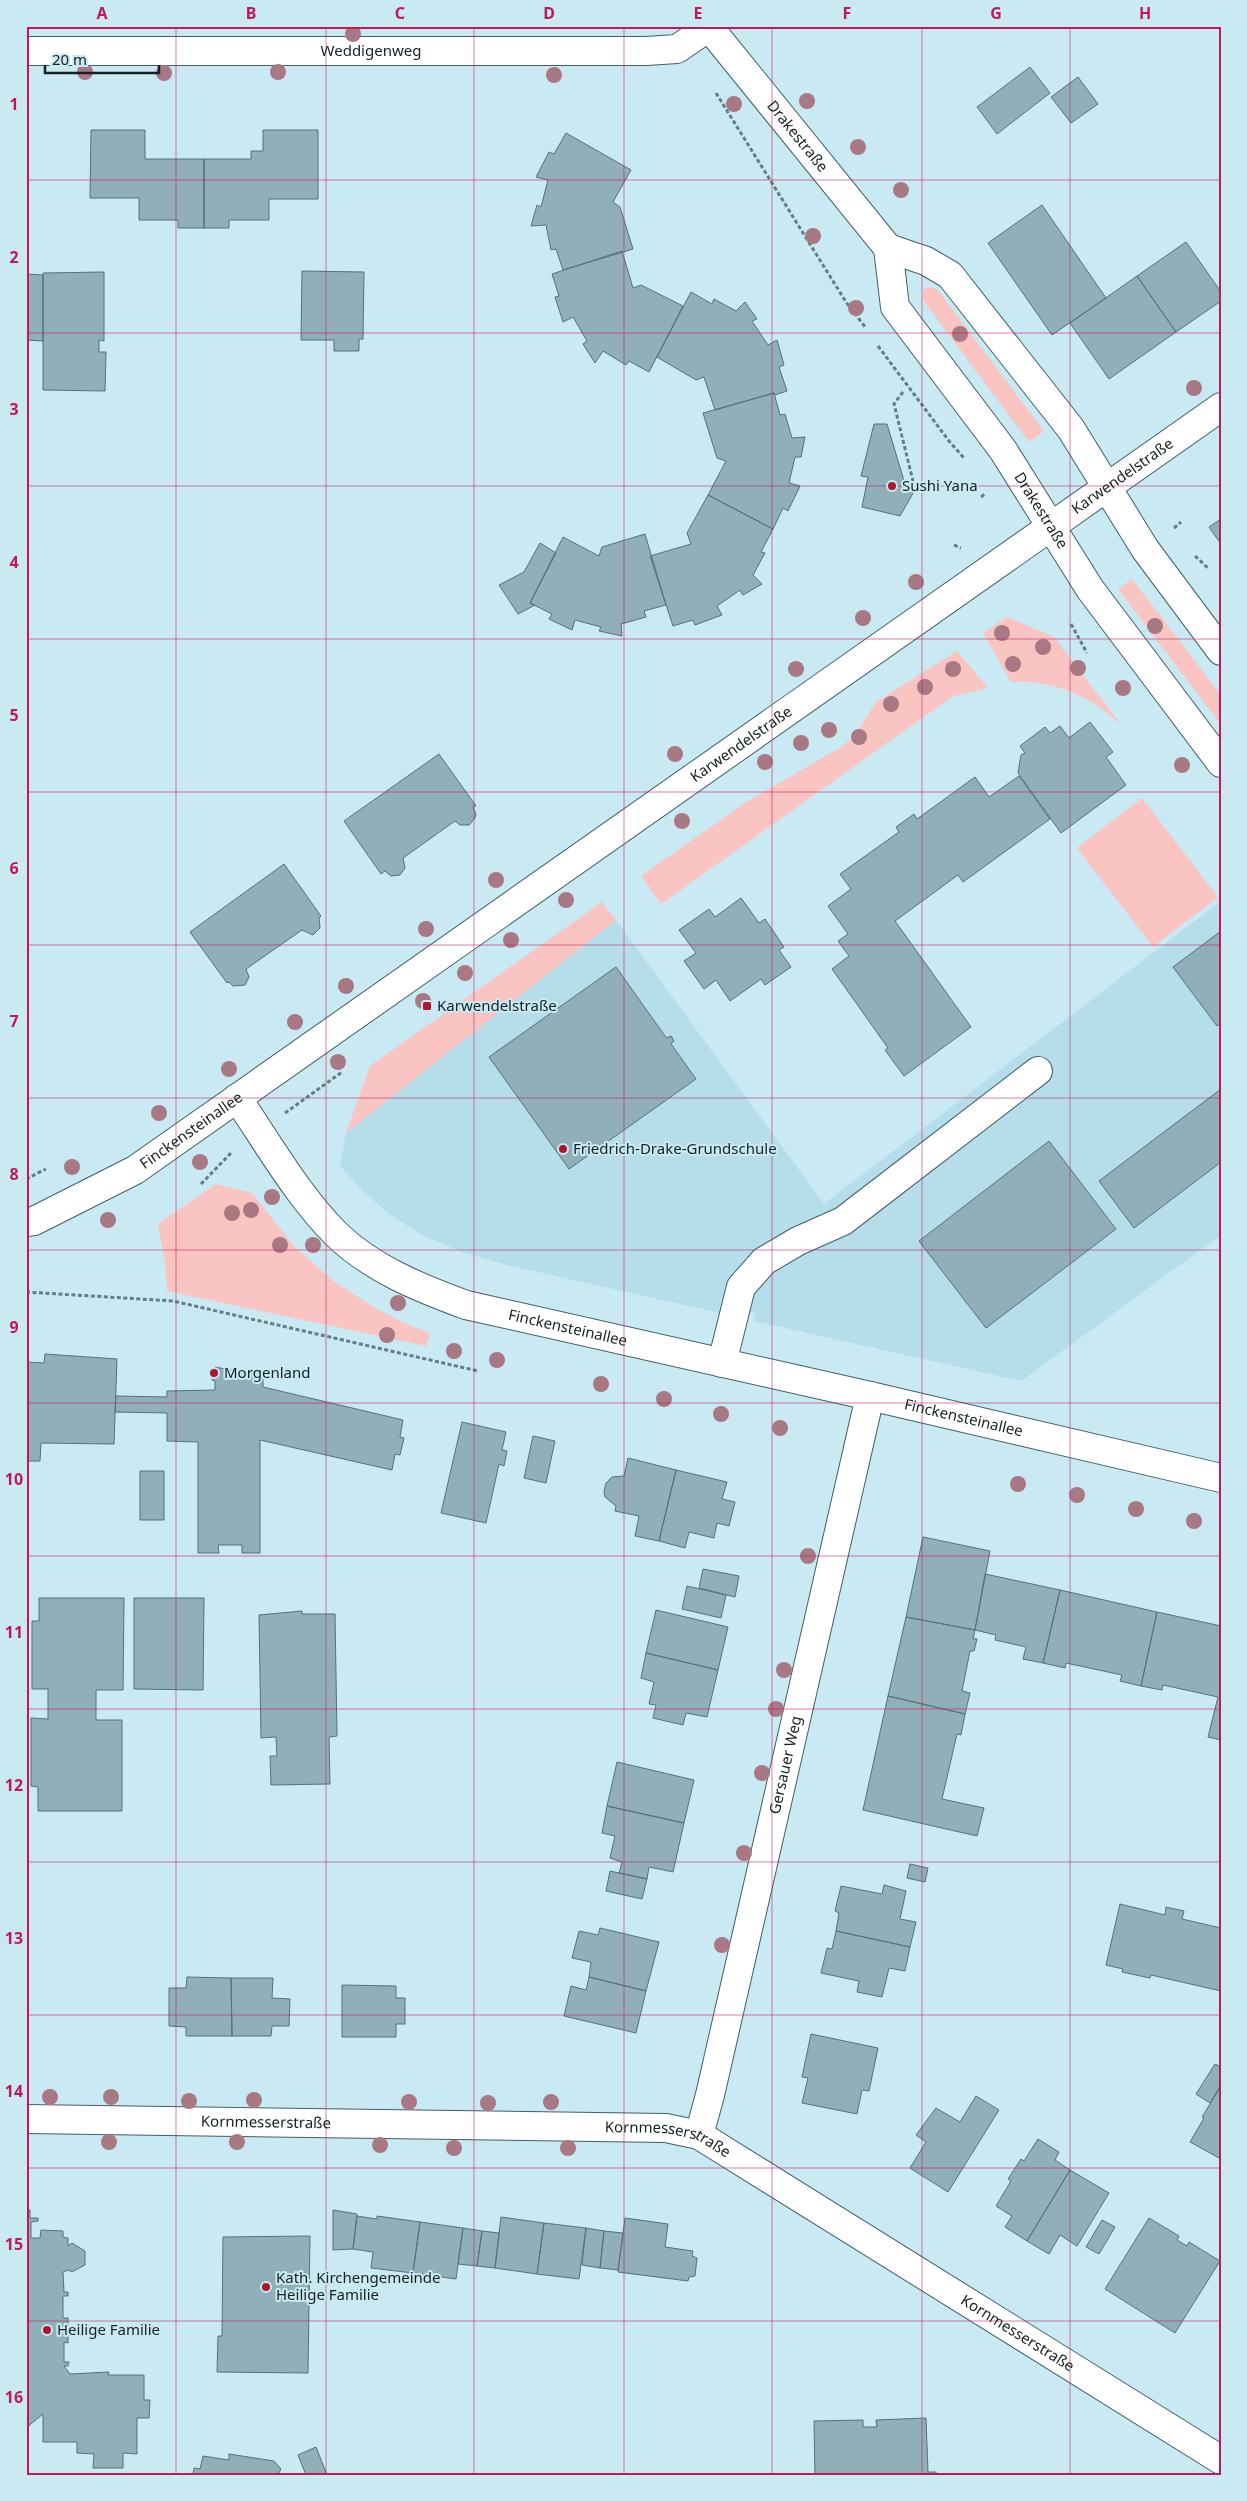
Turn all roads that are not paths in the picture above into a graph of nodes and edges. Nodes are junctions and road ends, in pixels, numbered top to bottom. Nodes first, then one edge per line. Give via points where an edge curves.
1 (709, 27) edge
2 (26, 51) edge
3 (888, 248) junction
4 (1221, 407) edge
5 (1108, 488) junction
6 (1051, 528) junction
7 (1221, 651) edge
8 (1221, 763) edge
9 (1038, 1072) dead end
10 (237, 1098) junction
11 (26, 1222) edge
12 (722, 1363) junction
13 (870, 1396) junction
14 (1221, 1478) edge
15 (26, 2118) edge
16 (699, 2135) junction
17 (1221, 2460) edge

1 - 2 street, Weddigenweg via 677,50
1 - 3 street, Drakestraße
3 - 5 street via 926,261 950,275 1071,428
3 - 6 street, Drakestraße via 895,307 1004,450
4 - 5 street, Karwendelstraße
5 - 6 street, Karwendelstraße
5 - 7 street via 1145,549
6 - 8 street, Drakestraße via 1090,589
6 - 10 street, Karwendelstraße
9 - 12 street via 843,1221 764,1261 741,1287
10 - 11 street, Finckensteinallee via 135,1170 34,1221
10 - 12 street, Finckensteinallee via 307,1200 337,1235 376,1265 405,1281 466,1306
12 - 13 street, Finckensteinallee
13 - 14 street, Finckensteinallee
13 - 16 street, Gersauer Weg
15 - 16 street, Kornmesserstraße via 666,2128
16 - 17 street, Kornmesserstraße

